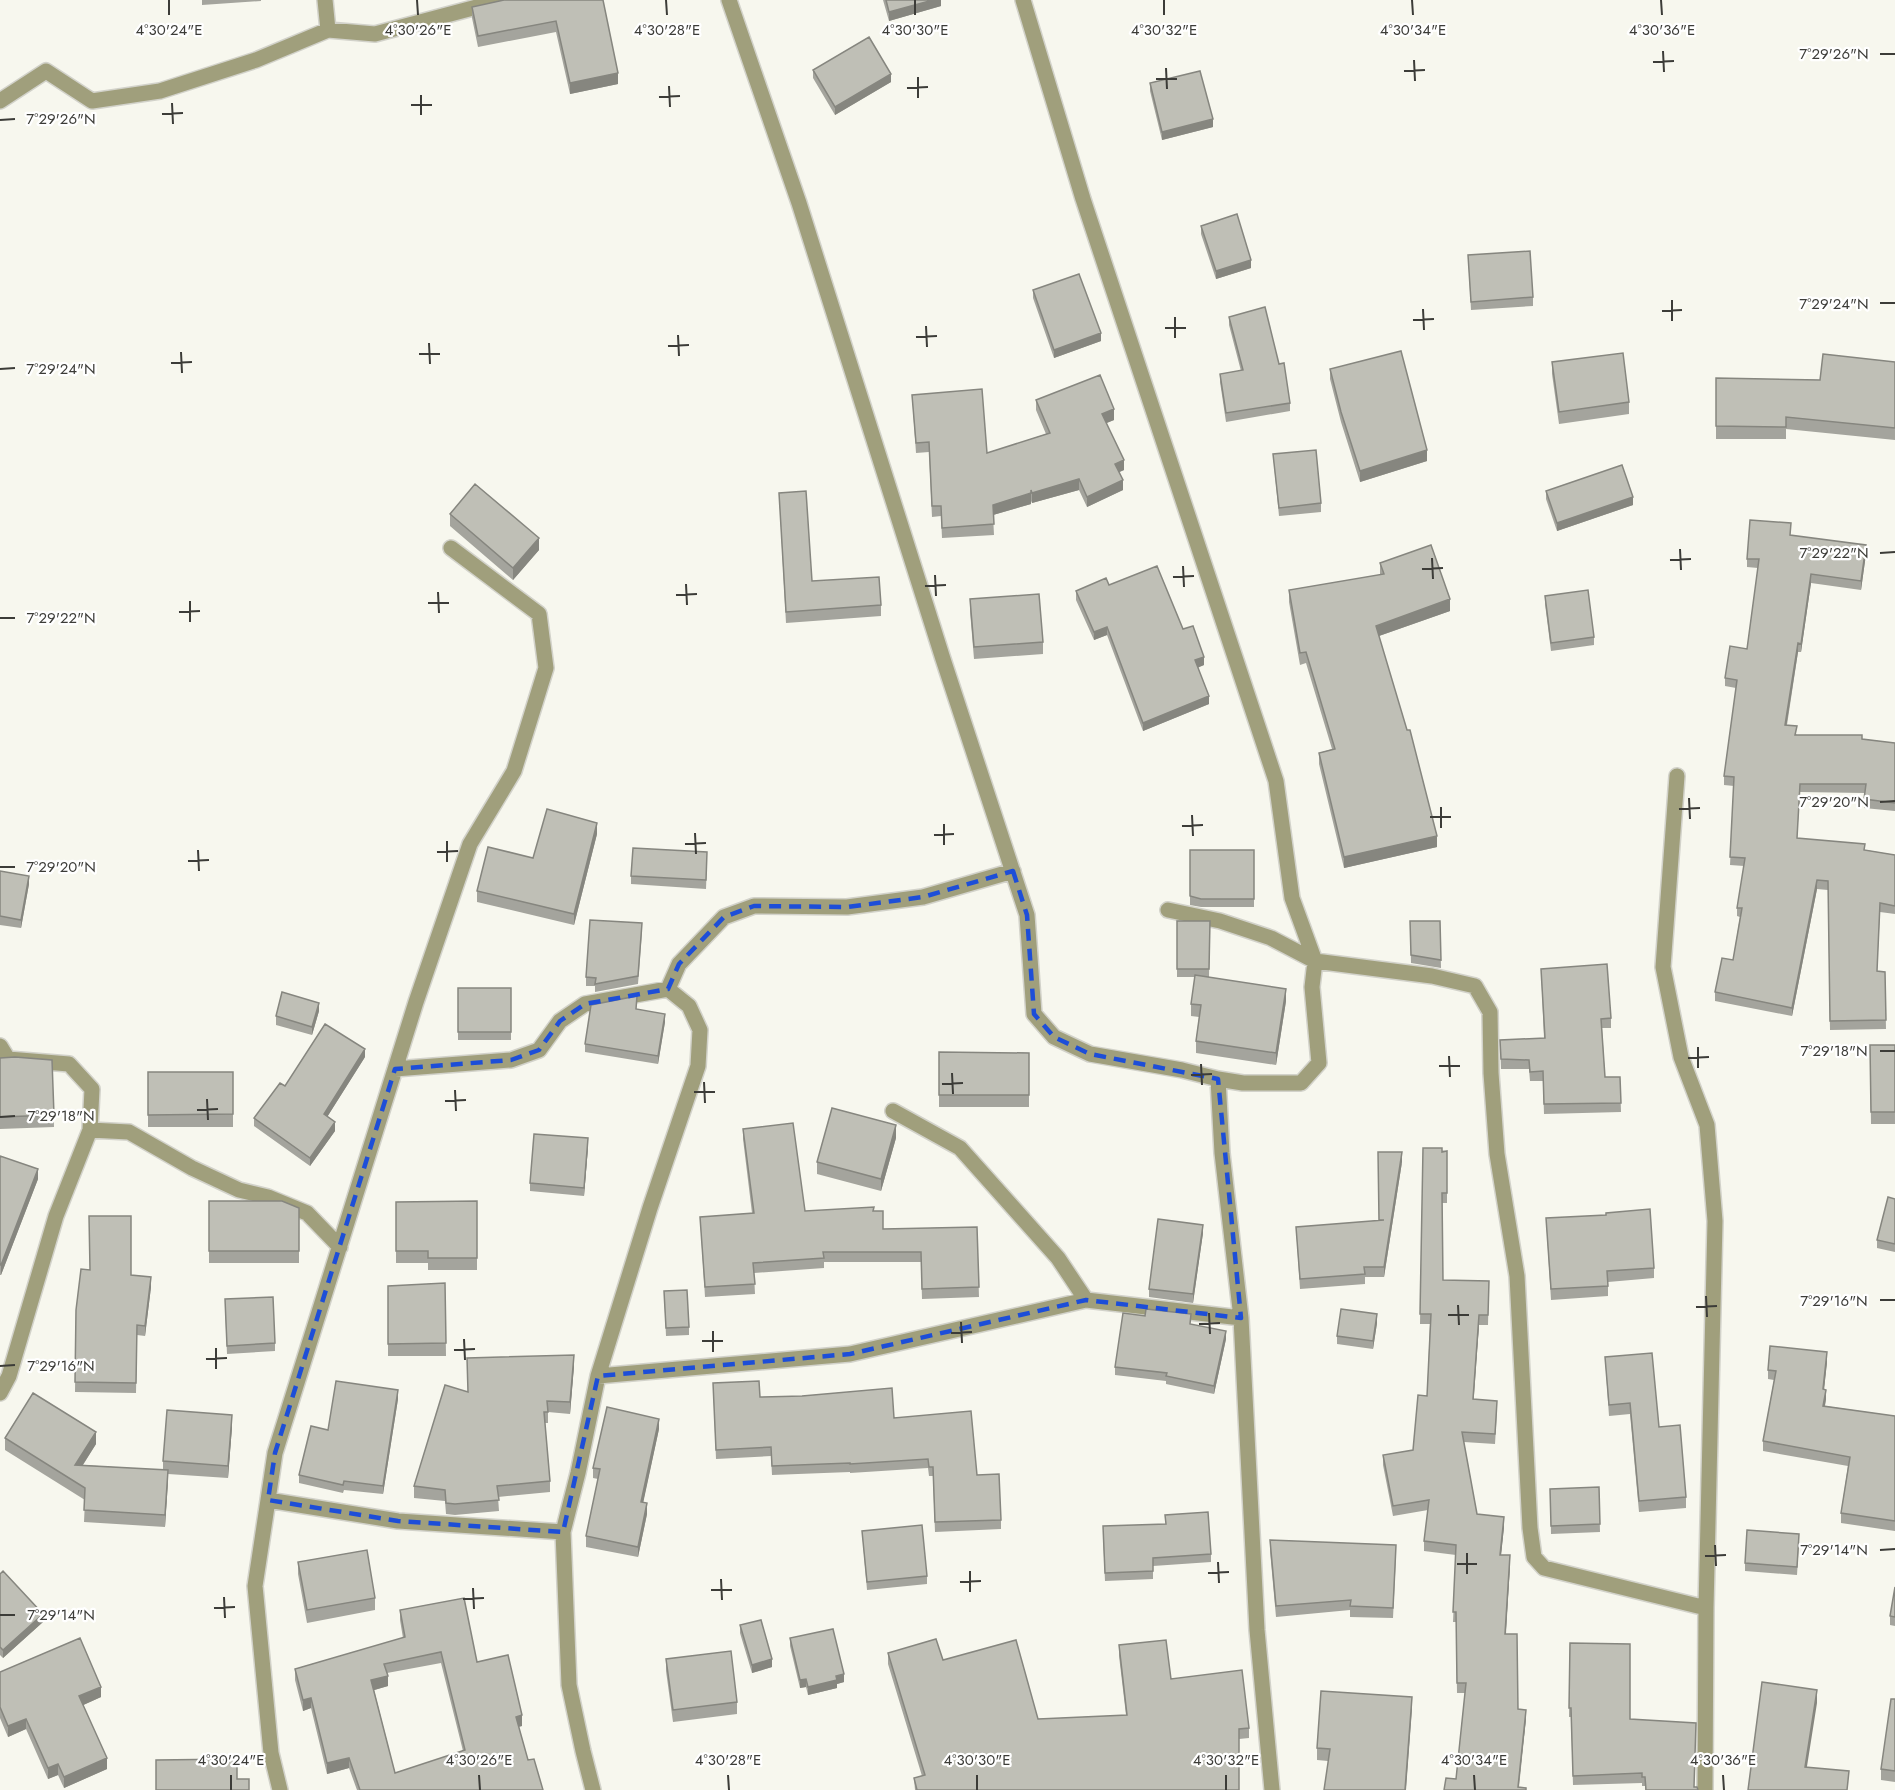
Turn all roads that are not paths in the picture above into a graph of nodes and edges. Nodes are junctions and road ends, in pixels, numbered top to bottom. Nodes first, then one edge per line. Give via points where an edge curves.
1 (325, 0) edge
2 (503, 0) edge
3 (729, 0) edge
4 (1023, 0) edge
5 (328, 30) junction
6 (0, 101) edge
7 (451, 548) dead end
8 (1677, 776) dead end
9 (1013, 871) junction
10 (1168, 910) dead end
11 (1316, 961) junction
12 (668, 988) junction
13 (0, 1046) edge
14 (395, 1069) junction
15 (1218, 1079) junction
16 (893, 1111) dead end
17 (90, 1130) junction
18 (340, 1247) junction
19 (1086, 1300) junction
20 (1242, 1318) junction
21 (598, 1376) junction
22 (0, 1393) edge
23 (268, 1500) junction
24 (562, 1532) junction
25 (1706, 1608) junction
26 (280, 1790) edge
27 (594, 1790) edge
28 (1272, 1790) edge
29 (1705, 1790) edge

1 - 5 street
2 - 5 street via 375,34
3 - 9 street via 802,214
4 - 11 street via 1083,199 1276,781 1292,898
5 - 6 street via 256,60 160,92 92,101 46,71
7 - 14 street via 539,614 546,668 514,771 470,844
8 - 25 street via 1663,967 1681,1057 1707,1125 1715,1221
9 - 12 street via 923,897 847,907 754,906 724,917 679,964
9 - 15 street via 1027,915 1034,1014 1054,1037 1090,1054
10 - 11 street via 1221,921 1271,938
11 - 15 street via 1312,987 1319,1063 1301,1083
11 - 25 street via 1432,976 1475,986 1490,1012 1497,1154 1517,1276 1534,1557 1544,1568
12 - 14 street via 585,1004 560,1021 539,1050 511,1060
12 - 21 street via 689,1006 700,1030 698,1066
13 - 17 street via 8,1059 69,1064 92,1089
14 - 18 street
15 - 20 street via 1222,1153
16 - 19 street via 960,1148 1058,1258
17 - 18 street via 129,1132 239,1190 307,1213
17 - 22 street via 56,1216 9,1376
18 - 23 street via 275,1453
19 - 20 street
19 - 21 street via 850,1354
20 - 28 street via 1257,1630
21 - 24 street
23 - 24 street via 398,1521
23 - 26 street via 255,1586 271,1753
24 - 27 street via 569,1685
25 - 29 street

